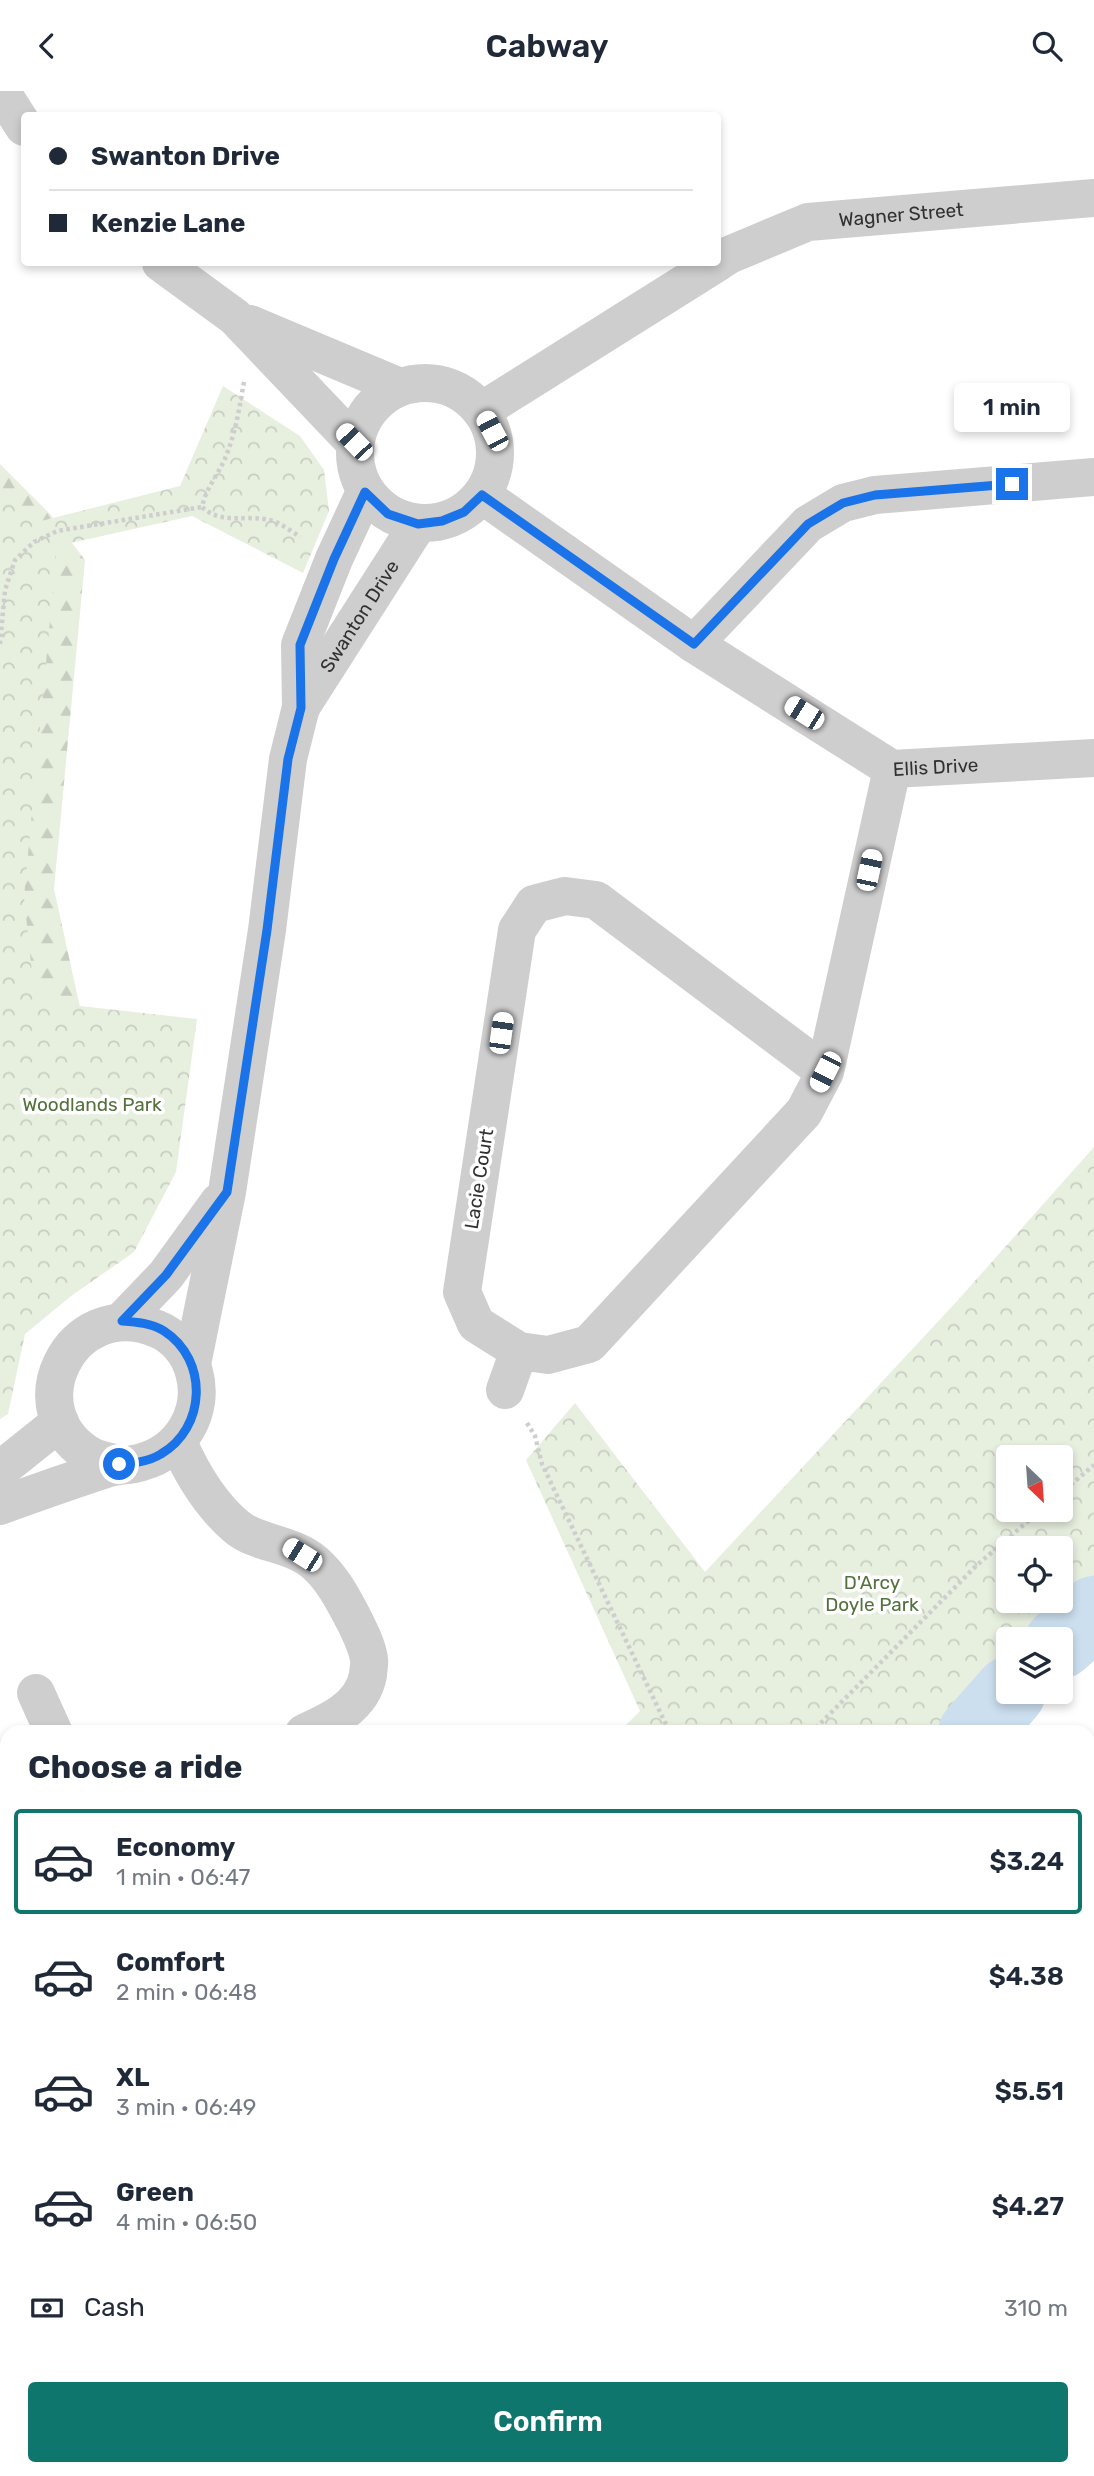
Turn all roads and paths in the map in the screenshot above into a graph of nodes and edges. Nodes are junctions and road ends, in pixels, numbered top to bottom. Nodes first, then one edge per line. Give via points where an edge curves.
1 (1, 91) edge
2 (21, 122) edge
3 (1094, 198) edge
4 (721, 260) edge
5 (165, 266) edge
6 (711, 266) edge
7 (235, 317) junction
8 (400, 387) junction
9 (481, 411) junction
10 (354, 442) junction
11 (1094, 477) edge
12 (365, 492) junction
13 (482, 495) junction
14 (202, 507) junction
15 (418, 524) junction
16 (324, 584) junction
17 (0, 644) edge
18 (694, 644) junction
19 (301, 708) junction
20 (1094, 758) edge
21 (891, 769) junction
22 (825, 1072) junction
23 (227, 1192) junction
24 (122, 1321) junction
25 (519, 1351) junction
26 (192, 1364) junction
27 (505, 1390) joint
28 (60, 1422) junction
29 (178, 1442) junction
30 (119, 1464) junction
31 (1094, 1465) edge
32 (0, 1470) edge
33 (1073, 1483) edge
34 (0, 1506) edge
35 (1026, 1523) edge
36 (36, 1693) dead end
37 (50, 1725) edge
38 (321, 1725) edge
39 (666, 1725) edge
40 (819, 1725) edge

1 - 2 street
3 - 4 street, Wagner Street via 808,222
5 - 7 street
6 - 9 street, Wagner Street
7 - 8 street
7 - 10 street
7 - 14 path via 246,373 233,437
8 - 9 street via 427,383 453,388
8 - 10 street via 370,409
9 - 13 street via 492,431 495,452 492,475
10 - 12 street via 355,468
11 - 18 street via 875,495 843,503 808,524
12 - 15 street via 388,514
12 - 16 street, Swanton Drive
13 - 15 street via 464,512
13 - 18 street, Ellis Drive
14 - 16 path via 218,518 275,522 291,531 302,538
14 - 17 path via 57,531 34,543 15,560 5,590
15 - 19 street, Swanton Drive
16 - 19 street, Swanton Drive via 300,645
18 - 21 street, Ellis Drive
19 - 23 street, Swanton Drive via 288,759
20 - 21 street, Ellis Drive
21 - 22 street, Lacie Court
22 - 25 street, Lacie Court via 804,1112 589,1344 548,1355
22 - 25 street, Lacie Court via 596,900 565,896 534,904 517,930 463,1292 476,1324
23 - 24 street, Swanton Drive via 166,1275
23 - 26 street, Swanton Drive
24 - 26 street via 163,1331 181,1346
24 - 28 street, Swanton Drive via 99,1326 79,1338 64,1356 55,1377 54,1400
25 - 27 street
26 - 29 street, Swanton Drive via 197,1405
27 - 39 path via 535,1436 542,1464
28 - 30 street via 74,1443 95,1457
28 - 32 street
29 - 30 street via 140,1463
29 - 38 street via 190,1470 240,1530 289,1547 314,1563 339,1589 370,1661 366,1686 357,1701
30 - 34 street
31 - 33 path
35 - 40 path via 976,1566
36 - 37 street

